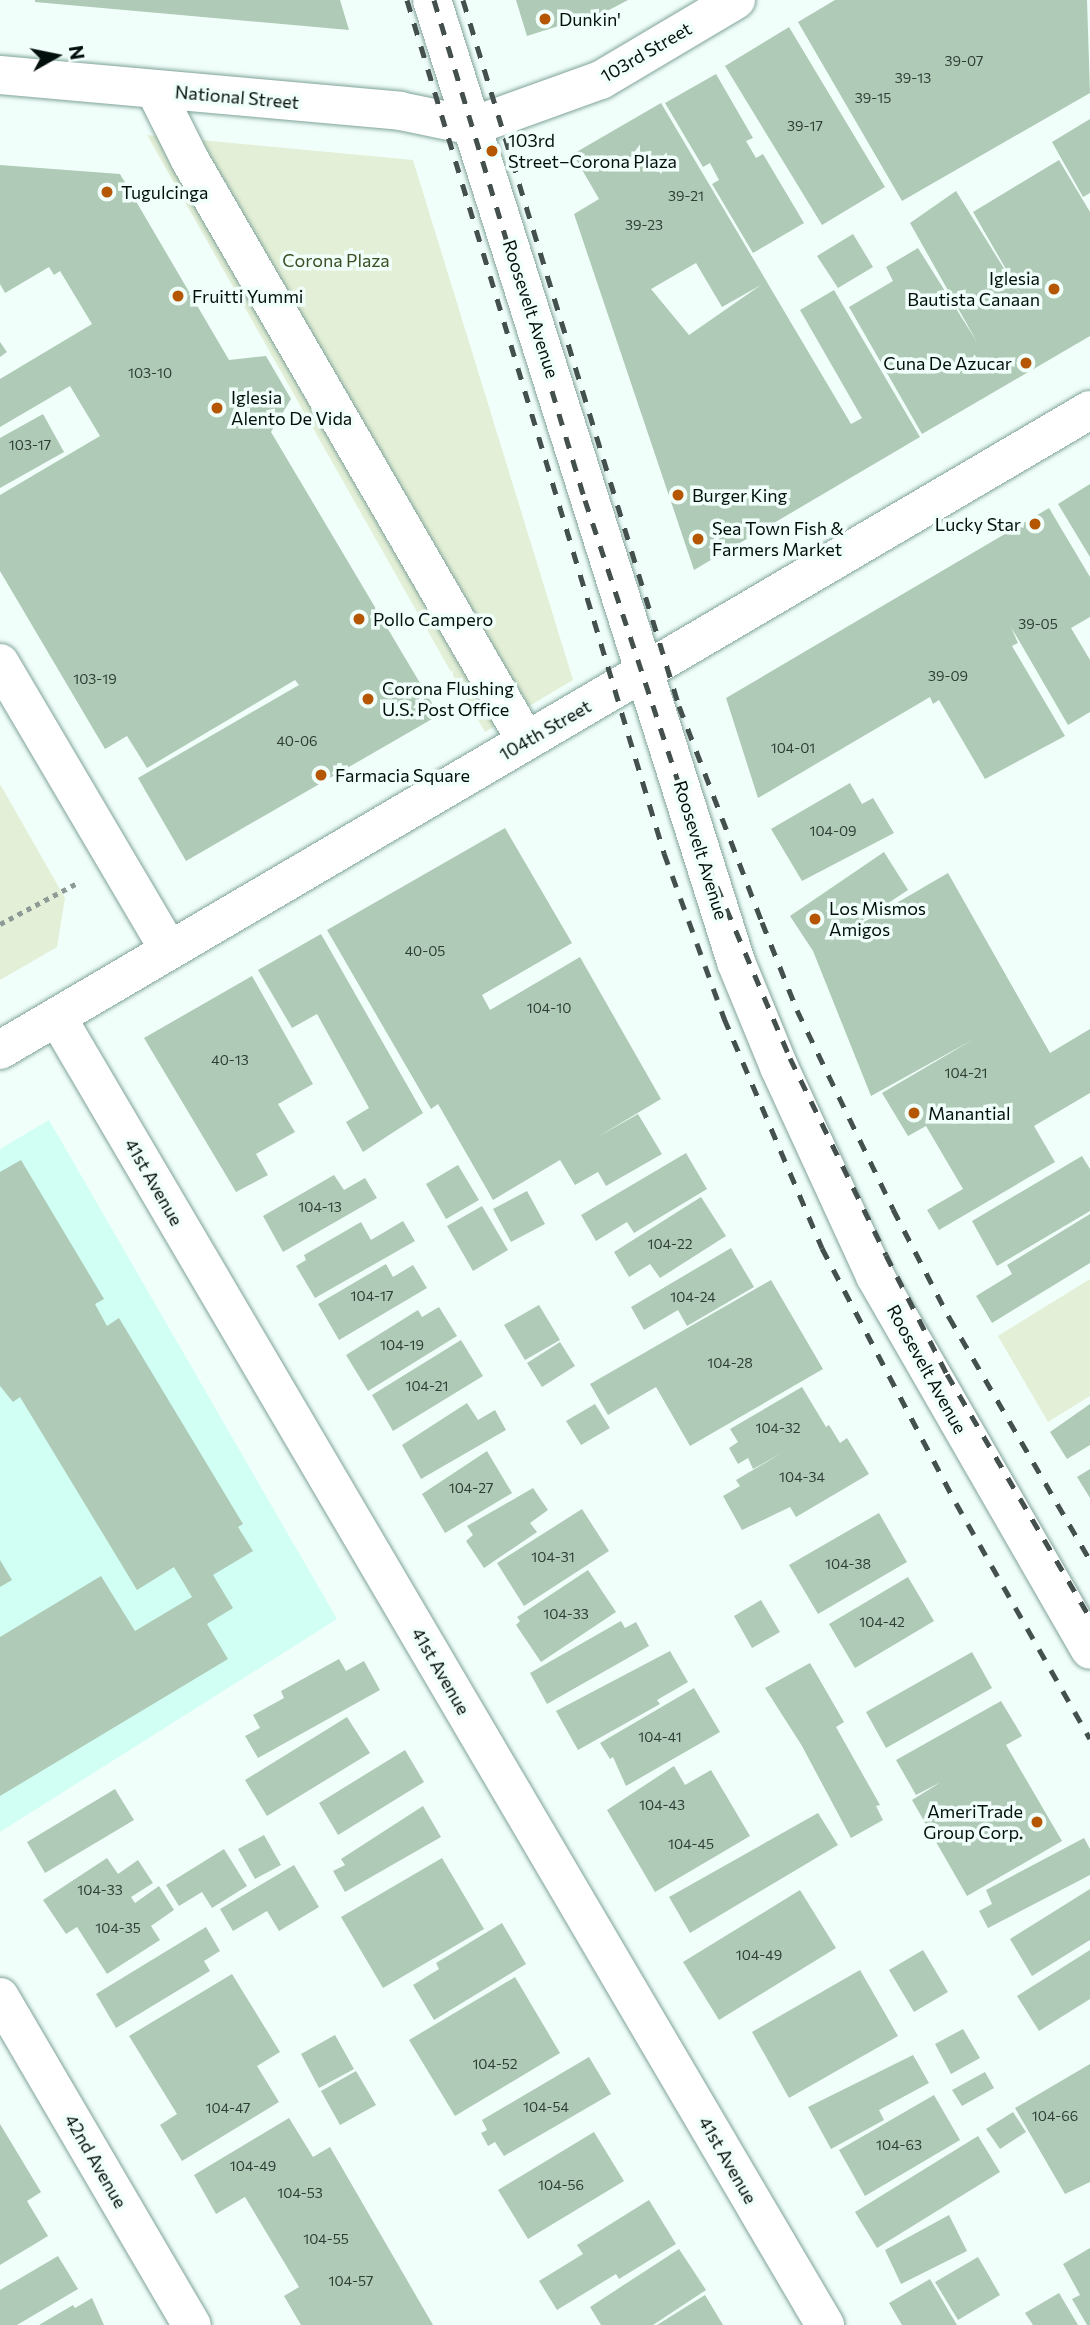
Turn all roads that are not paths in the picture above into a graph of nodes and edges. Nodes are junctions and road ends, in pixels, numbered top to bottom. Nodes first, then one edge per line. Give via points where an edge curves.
1 (432, 0) edge
2 (736, 0) edge
3 (0, 75) edge
4 (156, 90) junction
5 (473, 125) junction
6 (1090, 410) edge
7 (0, 663) edge
8 (645, 671) junction
9 (526, 741) junction
10 (169, 950) junction
11 (57, 1017) junction
12 (0, 1050) edge
13 (1090, 1650) edge
14 (0, 1997) edge
15 (192, 2325) edge
16 (825, 2325) edge

1 - 5 street, Roosevelt Avenue
2 - 5 street, 103rd Street via 601,80
3 - 4 street, National Street
4 - 5 street, National Street via 400,111
4 - 9 street via 197,172
5 - 8 street, Roosevelt Avenue
6 - 8 street, 104th Street
7 - 10 street
8 - 9 street, 104th Street
8 - 13 street, Roosevelt Avenue via 736,962 832,1188 945,1404
9 - 10 street, 104th Street
10 - 11 street, 104th Street
11 - 12 street, 104th Street
11 - 16 street, 41st Avenue
14 - 15 street, 42nd Avenue

